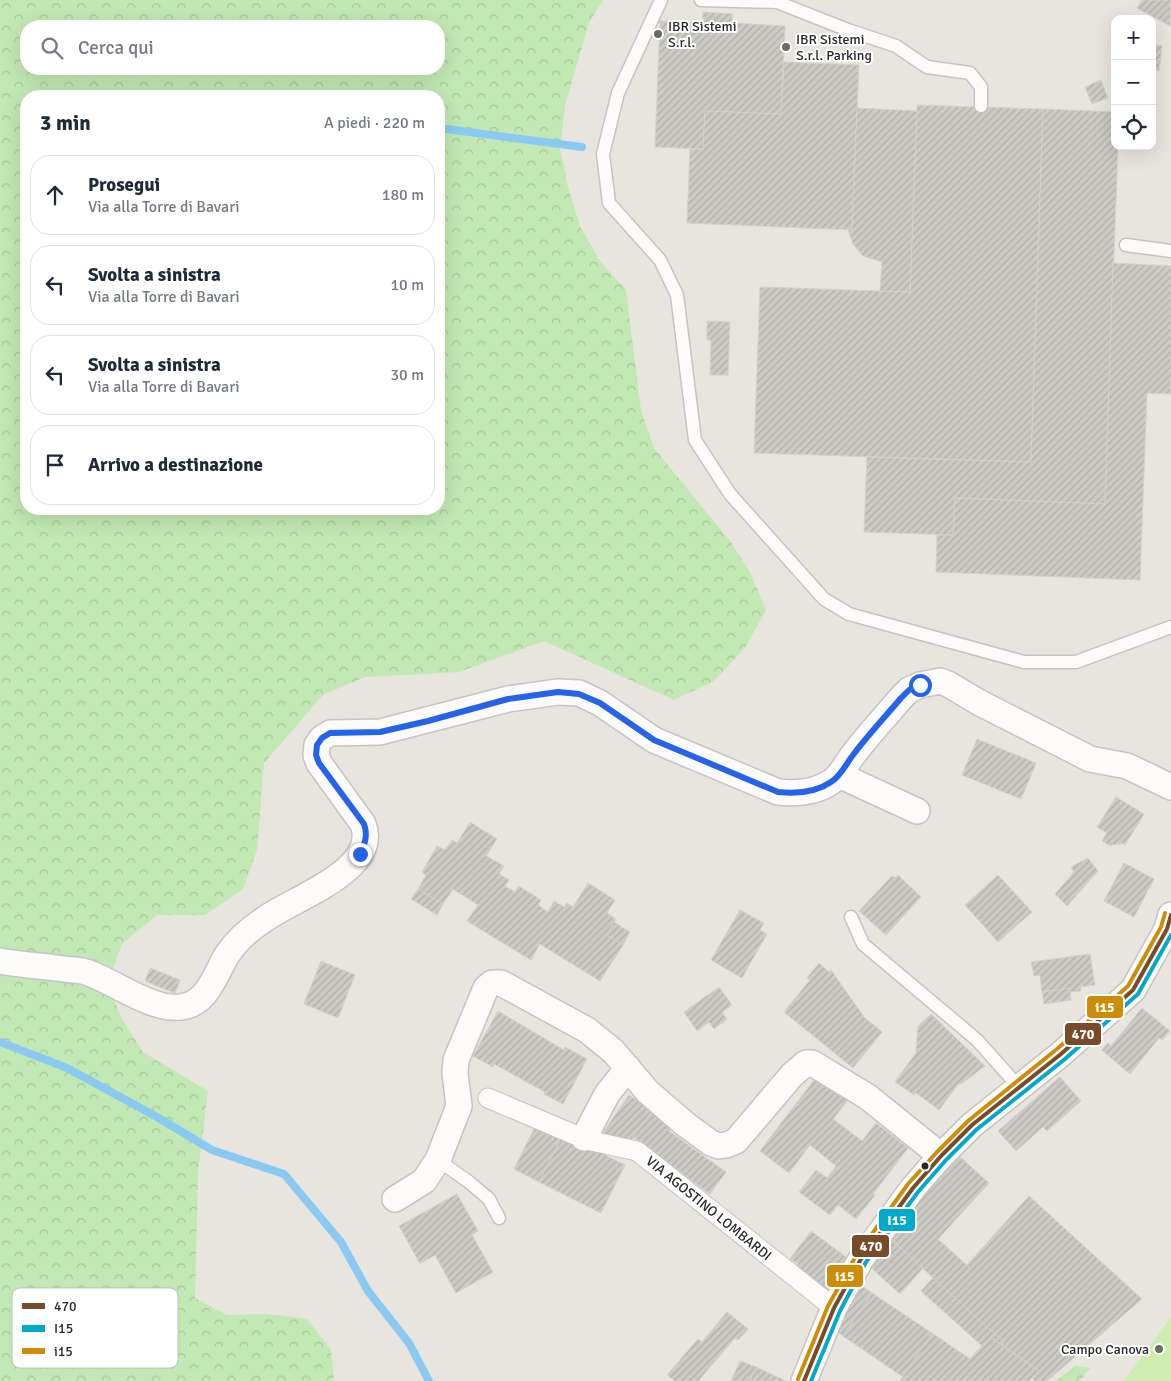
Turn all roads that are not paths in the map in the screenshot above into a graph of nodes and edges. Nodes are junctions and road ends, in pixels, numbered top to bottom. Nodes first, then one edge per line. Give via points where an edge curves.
1 (661, 0) edge
2 (701, 0) edge
3 (981, 106) dead end
4 (1126, 244) dead end
5 (1171, 251) edge
6 (1171, 627) edge
7 (838, 776) junction
8 (1171, 786) edge
9 (917, 811) dead end
10 (1171, 915) edge
11 (851, 917) dead end
12 (0, 961) edge
13 (628, 1068) junction
14 (1019, 1087) junction
15 (488, 1098) dead end
16 (584, 1138) junction
17 (941, 1156) junction
18 (438, 1160) junction
19 (395, 1199) dead end
20 (499, 1218) dead end
21 (834, 1308) junction
22 (804, 1381) edge

1 - 6 lane via 618,93 602,154 609,203 660,260 677,295 695,440 730,494 824,599 850,614 1024,662 1076,662
2 - 3 lane via 777,2 896,46 928,66 970,72 981,88
4 - 5 lane
7 - 8 street via 909,690 940,681 1090,759 1127,766
7 - 9 street
7 - 12 street via 816,789 798,794 778,792 654,740 600,703 579,694 558,692 508,699 380,732 330,733 317,745 316,755 364,824 364,847 354,862 327,885 266,918 246,933 227,955 216,977 199,999 181,1007 150,1002 86,972
10 - 14 street via 1167,929 1134,990
11 - 14 lane via 863,944 977,1040
13 - 16 street via 607,1094
13 - 17 street via 648,1092 685,1124 719,1146 736,1141 792,1075 812,1062 868,1097
13 - 18 street via 587,1030 501,983 492,983 486,988 456,1060 458,1106
14 - 17 street via 972,1125
15 - 16 street, VIA AGOSTINO LOMBARDI
16 - 21 street, VIA AGOSTINO LOMBARDI via 637,1151
17 - 21 street via 913,1188 862,1259
18 - 19 street via 424,1182
18 - 20 lane via 489,1200
21 - 22 street

